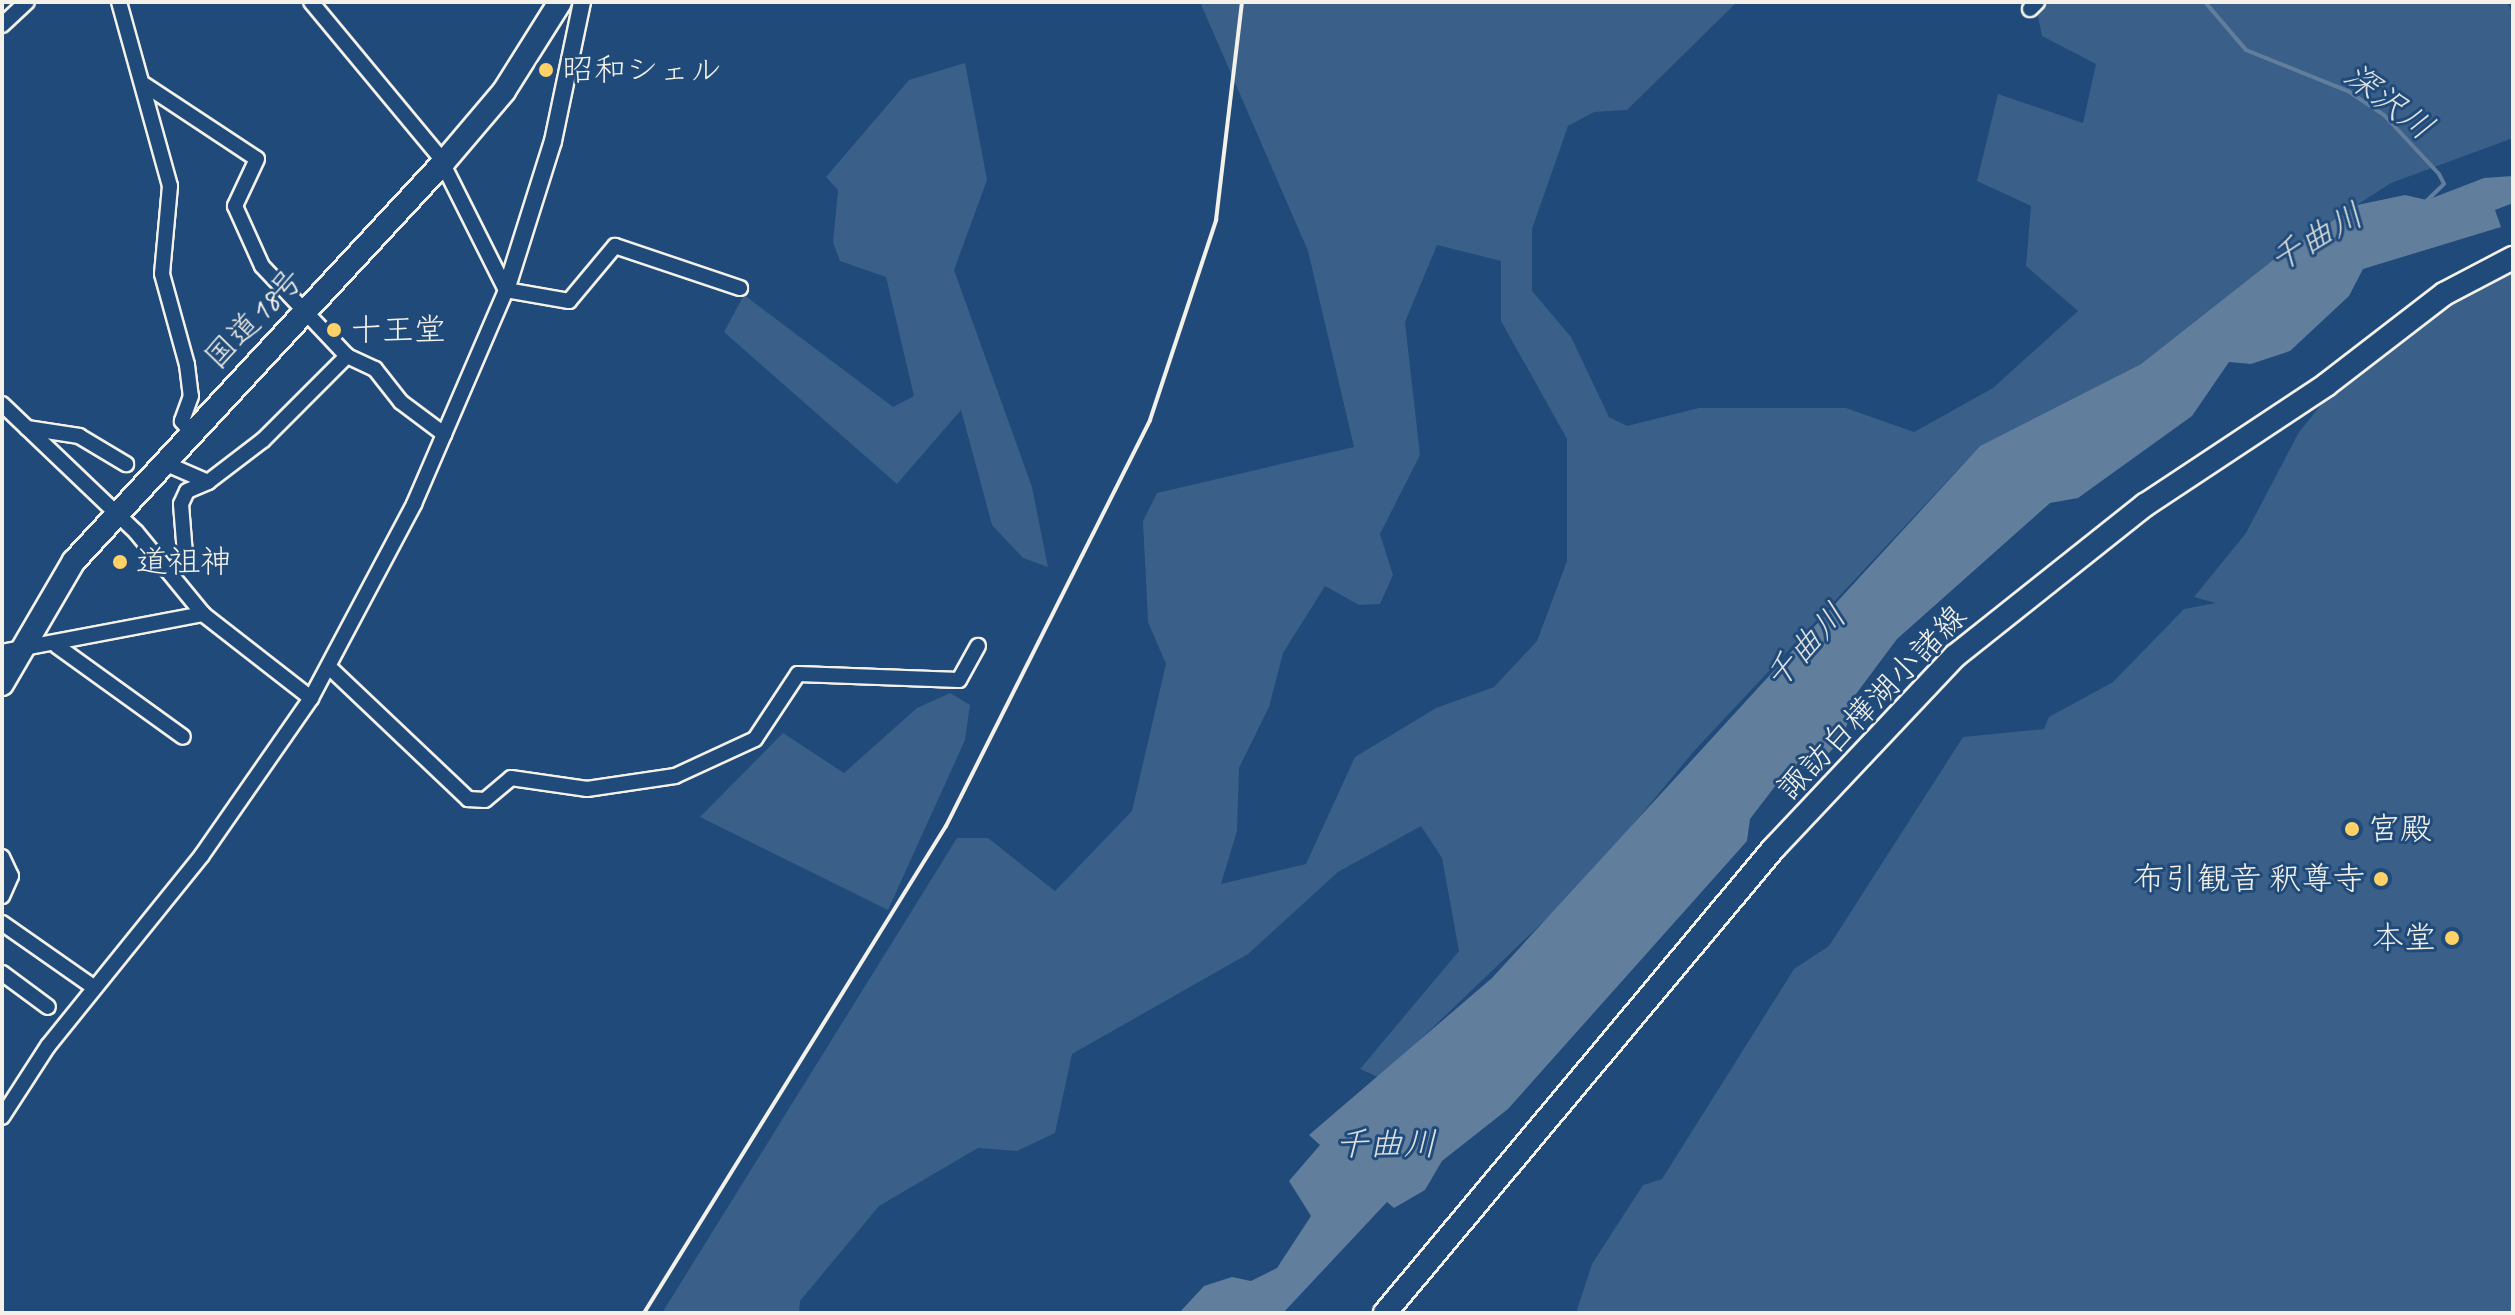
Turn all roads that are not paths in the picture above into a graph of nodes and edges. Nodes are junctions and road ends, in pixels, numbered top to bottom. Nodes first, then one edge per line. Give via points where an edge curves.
1 (27, 2) edge
2 (119, 2) edge
3 (311, 2) edge
4 (562, 2) edge
5 (582, 2) edge
6 (578, 21) junction
7 (2, 25) edge
8 (145, 85) junction
9 (443, 163) junction
10 (2513, 258) edge
11 (740, 288) dead end
12 (506, 290) junction
13 (307, 310) junction
14 (347, 356) junction
15 (2, 404) edge
16 (27, 428) junction
17 (191, 432) junction
18 (444, 434) junction
19 (162, 462) junction
20 (126, 464) dead end
21 (208, 482) junction
22 (116, 511) junction
23 (172, 573) junction
24 (203, 614) junction
25 (57, 646) junction
26 (978, 646) dead end
27 (13, 648) edge
28 (329, 667) junction
29 (2, 684) edge
30 (311, 698) junction
31 (183, 737) dead end
32 (2, 857) edge
33 (2, 896) edge
34 (2, 923) edge
35 (2, 973) edge
36 (95, 988) junction
37 (48, 1007) dead end
38 (8, 1090) edge
39 (2, 1117) edge
40 (1385, 1313) edge

1 - 7 street
2 - 8 street
3 - 9 street
4 - 6 street
4 - 9 main road, 国道18号 via 504,91
5 - 6 street
6 - 12 street via 542,180
8 - 13 street via 257,159 235,206 262,266
8 - 17 street via 170,186 162,274 187,365 191,396 182,421
9 - 12 street
9 - 13 main road, 国道18号
10 - 40 main road, 諏訪白樺湖小諸線 via 2444,294 2326,385 2145,505 1955,656 1774,848
11 - 12 street via 615,246 569,301
12 - 18 street
13 - 14 street
13 - 17 main road, 国道18号
14 - 18 street via 375,369 401,402
14 - 21 street via 263,440
15 - 16 street
16 - 20 street via 79,436
16 - 22 street
17 - 19 main road, 国道18号
18 - 28 street
19 - 21 street
19 - 22 main road, 国道18号
21 - 23 street via 187,491 181,504 185,554
22 - 23 street
22 - 27 main road, 国道18号
23 - 24 street
24 - 25 street
24 - 30 street
25 - 27 street
25 - 31 street
26 - 28 street via 959,680 798,674 755,739 675,776 587,789 511,778 485,800 468,799
27 - 29 main road, 国道18号
28 - 30 street
30 - 36 street via 195,865
32 - 33 street via 11,876
34 - 36 street
35 - 37 street
36 - 38 street
38 - 39 street

